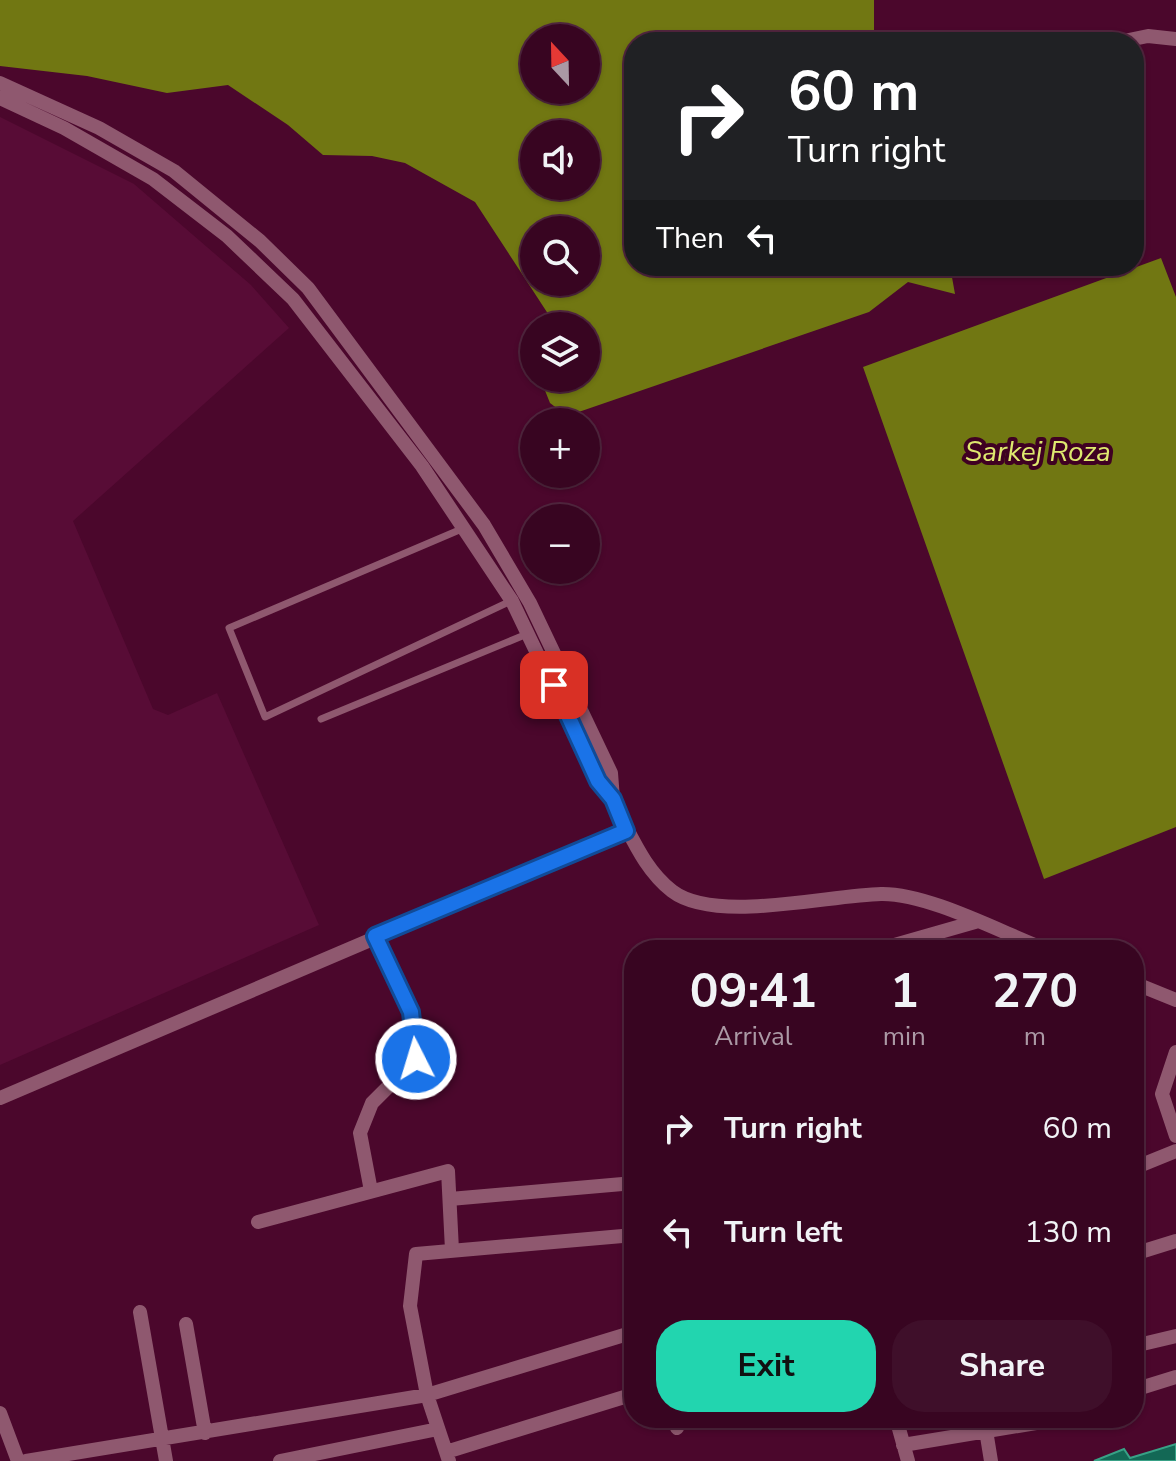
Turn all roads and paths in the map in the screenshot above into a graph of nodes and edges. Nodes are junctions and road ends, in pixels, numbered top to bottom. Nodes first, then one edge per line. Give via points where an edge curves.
1 (1144, 37) edge
2 (1176, 39) edge
3 (0, 83) edge
4 (0, 98) edge
5 (50, 113) junction
6 (252, 234) junction
7 (240, 247) junction
8 (298, 277) junction
9 (283, 288) junction
10 (334, 319) junction
11 (319, 329) junction
12 (436, 457) junction
13 (422, 466) junction
14 (466, 527) junction
15 (519, 597) junction
16 (529, 633) junction
17 (572, 708) junction
18 (321, 719) dead end
19 (626, 831) junction
20 (975, 922) junction
21 (375, 936) junction
22 (912, 940) edge
23 (1021, 940) edge
24 (1144, 987) edge
25 (1176, 1000) edge
26 (1176, 1052) edge
27 (0, 1098) edge
28 (1176, 1136) edge
29 (1176, 1151) edge
30 (1144, 1164) edge
31 (624, 1184) edge
32 (371, 1191) junction
33 (450, 1199) junction
34 (258, 1222) dead end
35 (624, 1236) edge
36 (1176, 1241) edge
37 (452, 1250) junction
38 (1144, 1251) edge
39 (140, 1312) dead end
40 (186, 1324) dead end
41 (624, 1335) edge
42 (1176, 1336) edge
43 (1144, 1344) edge
44 (1176, 1377) edge
45 (1144, 1387) edge
46 (427, 1395) junction
47 (624, 1397) edge
48 (0, 1413) edge
49 (899, 1428) edge
50 (973, 1428) edge
51 (986, 1428) edge
52 (438, 1429) junction
53 (205, 1433) junction
54 (162, 1440) junction
55 (903, 1445) junction
56 (447, 1456) edge
57 (18, 1461) edge
58 (26, 1461) edge
59 (166, 1461) edge
60 (280, 1461) edge
61 (908, 1461) edge
62 (991, 1461) edge

1 - 2 street
3 - 5 street
4 - 5 street
5 - 6 street via 174,171
5 - 7 street via 153,179
6 - 7 street
6 - 8 street
7 - 9 street
8 - 9 street
8 - 10 street
9 - 11 street
10 - 11 street
10 - 12 street
11 - 13 street
12 - 13 street
12 - 15 street via 484,525
13 - 14 street
14 - 15 street
14 - 15 lane via 229,628 265,717
15 - 16 street
15 - 17 street
16 - 17 street
16 - 18 lane
17 - 19 street via 598,781 613,799
19 - 20 street via 654,872 690,901 737,905 896,895
19 - 21 street
20 - 22 street
20 - 23 street
21 - 27 street
21 - 32 street via 411,1012 416,1059 372,1103 360,1133
24 - 25 street
26 - 28 street via 1162,1094
29 - 30 street
31 - 33 street
32 - 33 street via 448,1171
32 - 34 street
33 - 37 street
35 - 37 street
36 - 38 street
37 - 46 street via 416,1254 410,1306
39 - 54 street
40 - 53 street
41 - 46 street
42 - 43 street
44 - 45 street
46 - 52 street
46 - 53 street
47 - 56 street
48 - 57 street
49 - 55 street
50 - 55 street
51 - 62 street
52 - 56 street
52 - 60 street
53 - 54 street
54 - 58 street
54 - 59 street
55 - 61 street

